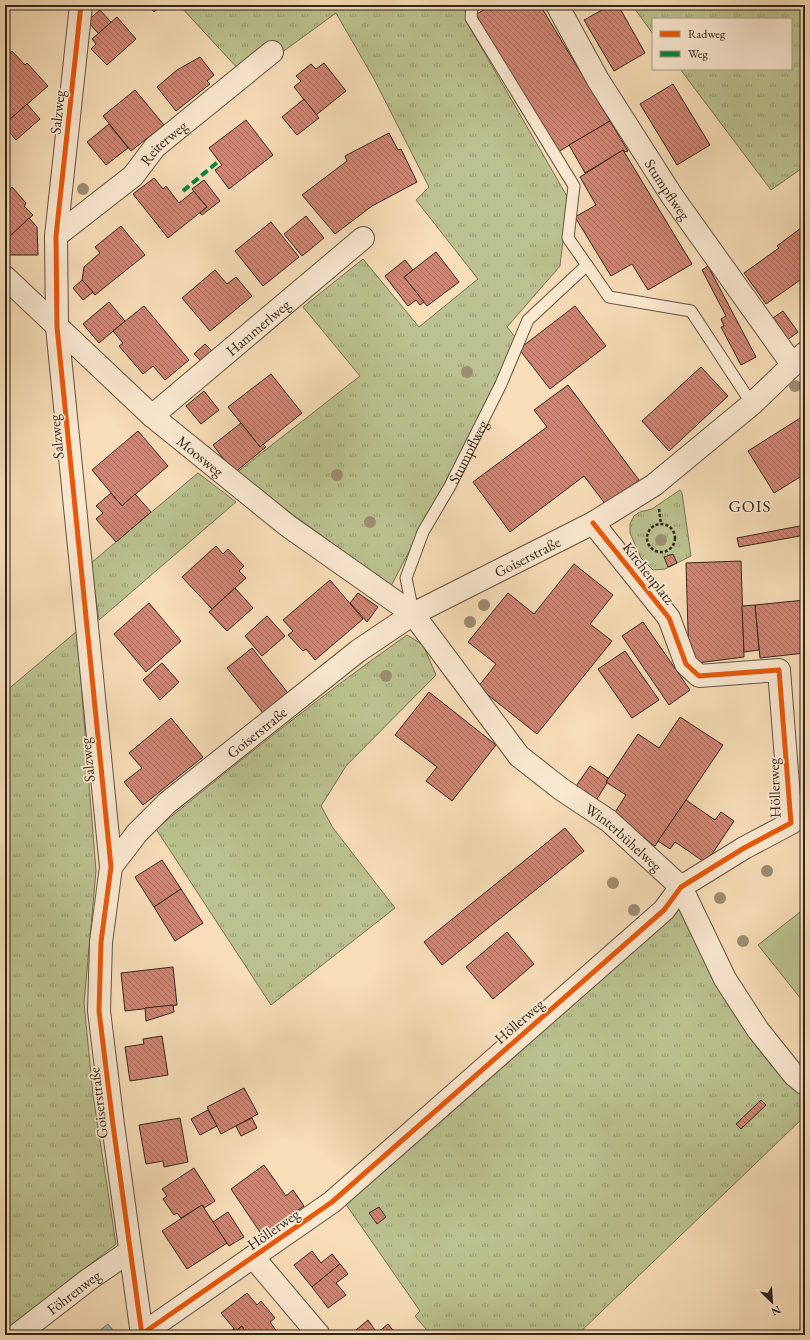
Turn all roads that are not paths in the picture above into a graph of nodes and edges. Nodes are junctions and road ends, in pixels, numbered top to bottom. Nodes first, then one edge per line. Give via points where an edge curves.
1 (81, 5) edge
2 (472, 5) edge
3 (556, 5) edge
4 (272, 52) dead end
5 (56, 236) junction
6 (363, 238) dead end
7 (587, 265) junction
8 (5, 277) edge
9 (57, 327) junction
10 (798, 359) edge
11 (752, 404) junction
12 (152, 416) junction
13 (593, 523) junction
14 (413, 614) junction
15 (779, 670) joint
16 (111, 867) junction
17 (681, 887) junction
18 (805, 1084) edge
19 (130, 1251) junction
20 (253, 1257) junction
21 (142, 1334) edge
22 (17, 1335) edge
23 (319, 1335) edge

1 - 5 street, Salzweg
2 - 7 lane via 471,18 574,186 568,238
3 - 10 street, Stumpflweg via 598,80 672,196
4 - 5 street, Reiterweg via 155,147 133,176
5 - 9 street, Salzweg
6 - 12 street, Hammerlweg
7 - 11 lane via 610,297 692,311
7 - 14 lane, Stumpflweg via 528,320 501,384 450,486 423,532 406,578
8 - 9 street, Moosweg
9 - 12 street, Moosweg
9 - 16 street, Salzweg
10 - 11 street, Goiserstraße
11 - 13 street, Goiserstraße via 654,485
12 - 14 street, Moosweg via 288,526
13 - 14 street, Goiserstraße
13 - 15 street, Kirchenplatz via 669,618 686,664 699,676
14 - 16 street, Goiserstraße via 358,651 167,803 137,833
14 - 17 street, Winterbühelweg via 519,756 561,789 609,821
15 - 17 street, Höllerweg via 790,823
16 - 19 street, Goiserstraße via 101,942 99,1011
17 - 18 street, Winterbühelweg via 725,979 758,1030 794,1075
17 - 20 street, Höllerweg via 664,910 332,1202
19 - 21 street, Goiserstraße
19 - 22 street, Föhrenweg
20 - 21 street, Höllerweg
20 - 23 street, Höllerweg

